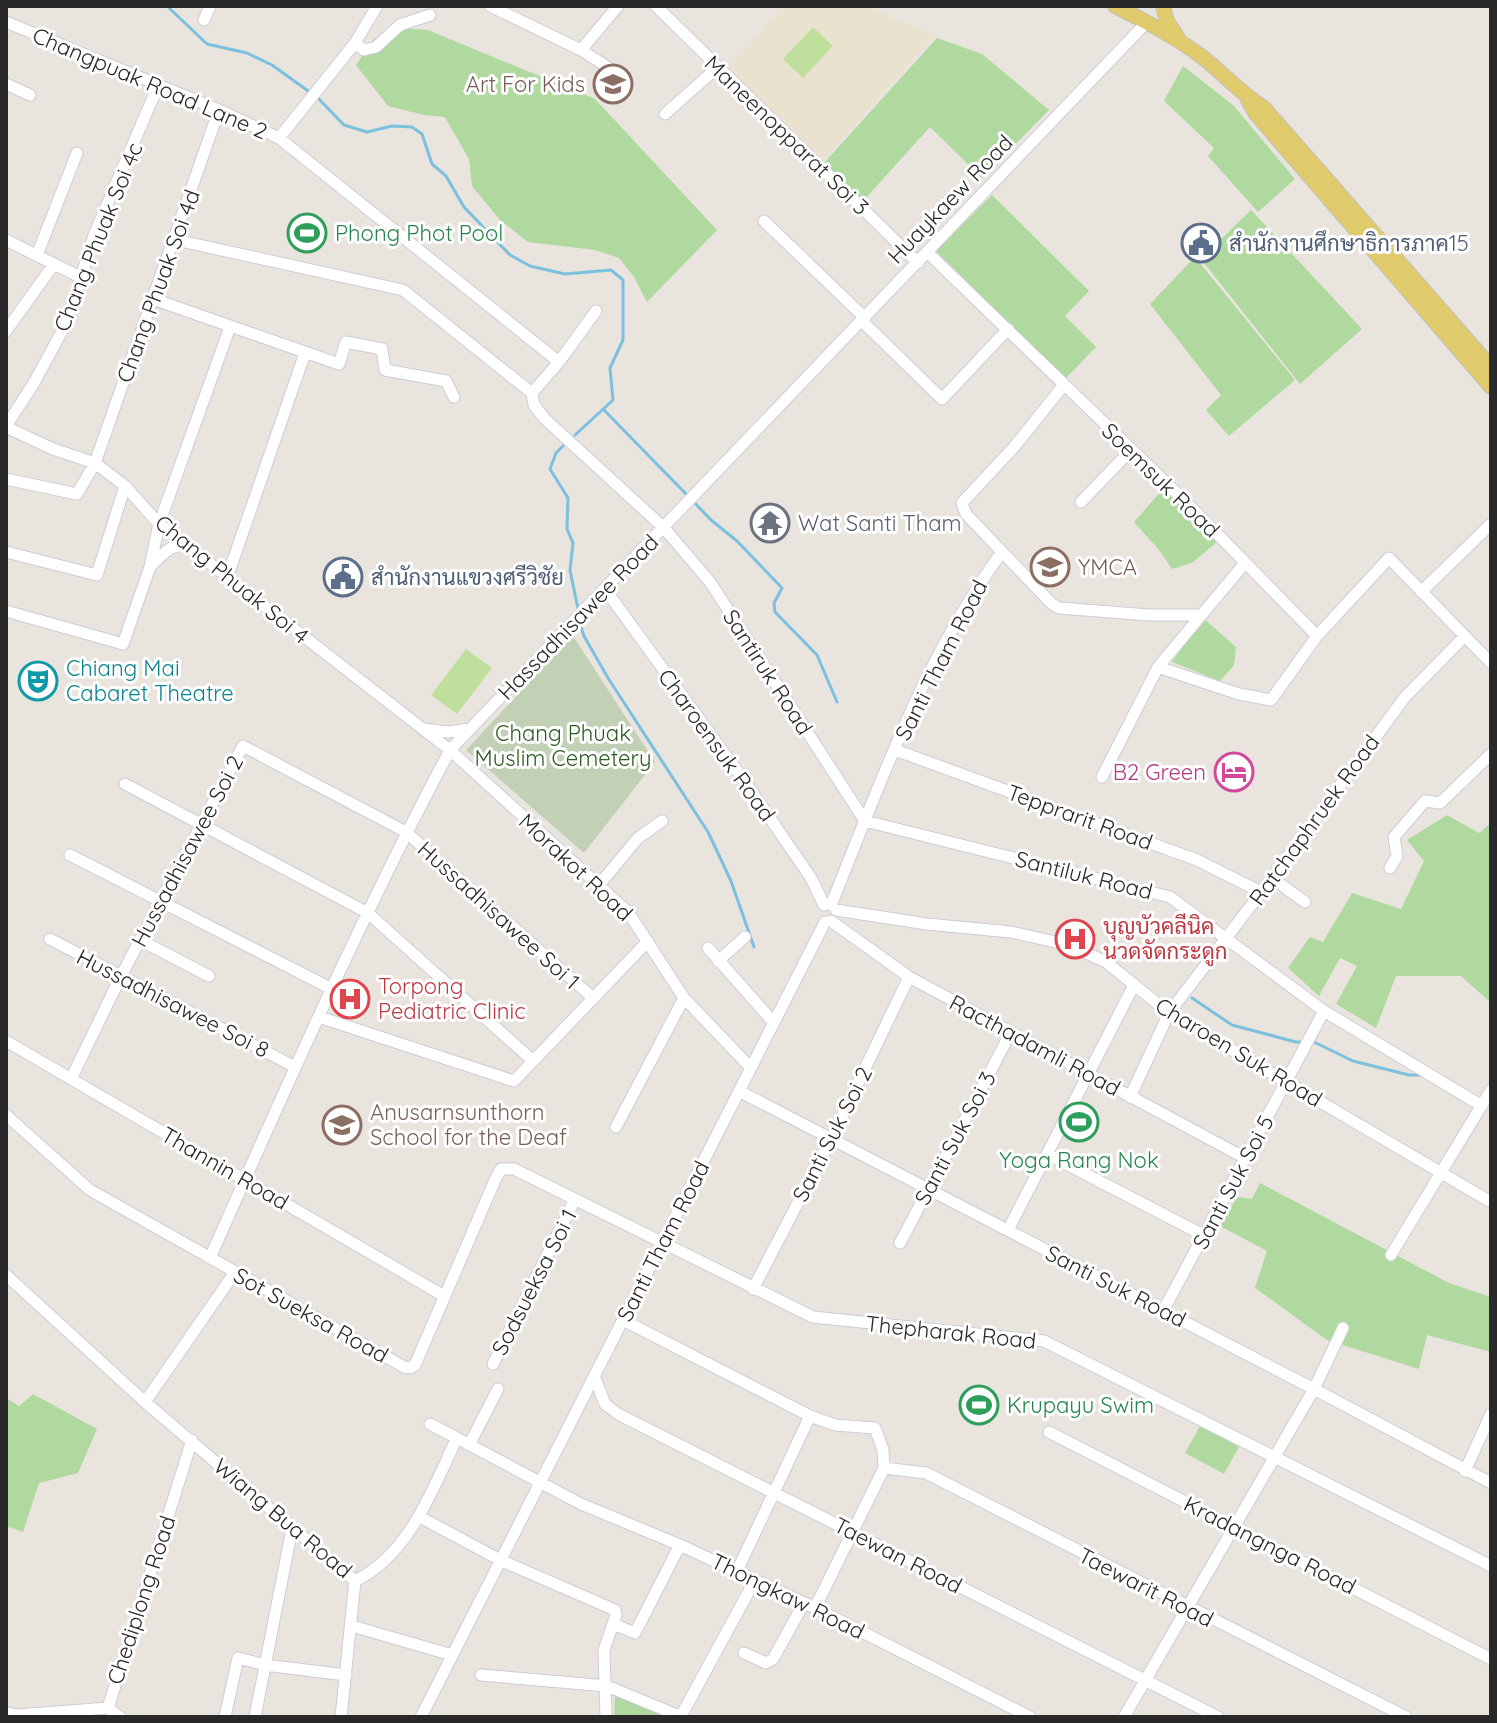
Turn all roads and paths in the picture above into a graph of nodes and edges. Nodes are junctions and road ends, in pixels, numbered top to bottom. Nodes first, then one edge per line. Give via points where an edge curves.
1 (210, 6) edge
2 (377, 6) edge
3 (490, 6) edge
4 (618, 6) edge
5 (656, 6) edge
6 (1115, 6) edge
7 (1156, 6) edge
8 (1163, 6) edge
9 (430, 15) dead end
10 (204, 20) dead end
11 (6, 22) edge
12 (1147, 22) junction
13 (1181, 42) junction
14 (355, 43) junction
15 (581, 50) junction
16 (718, 67) junction
17 (612, 70) dead end
18 (6, 84) edge
19 (158, 86) junction
20 (30, 95) dead end
21 (1246, 96) junction
22 (219, 110) junction
23 (665, 114) dead end
24 (279, 138) junction
25 (77, 153) dead end
26 (764, 221) dead end
27 (6, 240) edge
28 (176, 240) junction
29 (927, 252) junction
30 (37, 255) junction
31 (918, 263) junction
32 (54, 264) junction
33 (82, 278) junction
34 (153, 299) junction
35 (596, 311) dead end
36 (864, 320) junction
37 (230, 327) junction
38 (1008, 329) junction
39 (6, 331) edge
40 (305, 353) junction
41 (559, 362) junction
42 (1491, 367) edge
43 (1063, 386) junction
44 (1491, 387) edge
45 (532, 393) junction
46 (454, 397) dead end
47 (6, 427) edge
48 (1131, 450) junction
49 (95, 463) junction
50 (6, 479) edge
51 (125, 486) junction
52 (696, 493) joint
53 (1081, 502) dead end
54 (159, 524) junction
55 (1491, 524) edge
56 (664, 528) junction
57 (192, 548) junction
58 (6, 552) edge
59 (1002, 552) junction
60 (1245, 563) junction
61 (150, 567) junction
62 (228, 575) junction
63 (605, 589) junction
64 (1421, 592) junction
65 (6, 611) edge
66 (1199, 615) junction
67 (1317, 636) junction
68 (1465, 636) junction
69 (1491, 663) edge
70 (1158, 667) junction
71 (424, 729) junction
72 (470, 729) junction
73 (450, 750) junction
74 (895, 750) junction
75 (1491, 754) edge
76 (1102, 777) dead end
77 (125, 784) dead end
78 (662, 821) dead end
79 (865, 821) junction
80 (201, 824) junction
81 (406, 832) junction
82 (70, 855) dead end
83 (1390, 868) dead end
84 (1272, 878) junction
85 (598, 886) junction
86 (1261, 892) junction
87 (161, 901) junction
88 (1305, 902) dead end
89 (830, 912) junction
90 (368, 913) junction
91 (745, 937) dead end
92 (50, 939) dead end
93 (140, 940) junction
94 (1226, 940) junction
95 (648, 941) junction
96 (708, 948) dead end
97 (718, 961) junction
98 (121, 976) junction
99 (209, 976) dead end
100 (909, 977) junction
101 (1134, 985) junction
102 (332, 989) junction
103 (593, 998) junction
104 (684, 998) junction
105 (1324, 1011) junction
106 (1169, 1013) junction
107 (319, 1017) junction
108 (774, 1023) junction
109 (1010, 1034) junction
110 (6, 1041) edge
111 (532, 1060) junction
112 (295, 1067) junction
113 (751, 1068) junction
114 (1088, 1074) junction
115 (71, 1079) junction
116 (1286, 1082) junction
117 (1491, 1090) edge
118 (739, 1091) junction
119 (1130, 1097) junction
120 (1482, 1106) junction
121 (6, 1115) edge
122 (616, 1127) dead end
123 (831, 1139) junction
124 (1047, 1154) junction
125 (1245, 1158) junction
126 (1441, 1171) junction
127 (245, 1179) junction
128 (929, 1189) junction
129 (575, 1199) junction
130 (1491, 1202) edge
131 (1008, 1230) junction
132 (1205, 1236) junction
133 (663, 1242) junction
134 (900, 1243) dead end
135 (1391, 1255) dead end
136 (210, 1258) junction
137 (235, 1272) junction
138 (6, 1275) edge
139 (753, 1289) junction
140 (444, 1296) junction
141 (1163, 1311) junction
142 (623, 1320) junction
143 (1343, 1328) dead end
144 (493, 1364) dead end
145 (595, 1378) junction
146 (498, 1389) dead end
147 (1314, 1389) junction
148 (145, 1402) junction
149 (1491, 1414) edge
150 (810, 1416) junction
151 (430, 1424) dead end
152 (1049, 1432) dead end
153 (457, 1438) junction
154 (192, 1440) junction
155 (469, 1445) junction
156 (1274, 1457) junction
157 (884, 1468) junction
158 (1465, 1471) junction
159 (1491, 1483) edge
160 (541, 1484) junction
161 (774, 1493) junction
162 (420, 1517) junction
163 (1234, 1527) junction
164 (292, 1529) junction
165 (852, 1532) junction
166 (680, 1545) junction
167 (502, 1561) junction
168 (1491, 1566) edge
169 (737, 1571) junction
170 (755, 1580) junction
171 (355, 1581) junction
172 (810, 1606) junction
173 (1187, 1608) junction
174 (613, 1624) junction
175 (352, 1626) junction
176 (744, 1653) dead end
177 (452, 1655) junction
178 (1491, 1659) edge
179 (265, 1665) junction
180 (346, 1675) junction
181 (481, 1675) dead end
182 (1146, 1680) junction
183 (607, 1686) junction
184 (109, 1702) junction
185 (14, 1715) edge
186 (120, 1717) edge
187 (225, 1717) edge
188 (255, 1717) edge
189 (341, 1717) edge
190 (421, 1717) edge
191 (606, 1717) edge
192 (682, 1717) edge
193 (1030, 1717) edge
194 (1124, 1717) edge
195 (1218, 1717) edge
196 (1406, 1717) edge

1 - 10 street
2 - 14 street
3 - 15 street
4 - 15 street
5 - 16 street, Maneenopparat Soi 3
6 - 12 main road
7 - 12 main road
8 - 13 main road
9 - 14 street via 400,25 372,50
11 - 19 street, Changpuak Road Lane 2
12 - 13 main road
12 - 29 street, Huaykaew Road
13 - 21 main road
14 - 24 street
15 - 17 street
16 - 23 street
16 - 31 street, Maneenopparat Soi 3
18 - 20 street
19 - 22 street, Changpuak Road Lane 2
19 - 33 street, Chang Phuak Soi 4c via 94,235
21 - 42 main road via 1289,134
21 - 44 main road
22 - 24 street, Changpuak Road Lane 2
22 - 28 street, Chang Phuak Soi 4d
24 - 41 street, Changpuak Road Lane 2
25 - 30 street
26 - 36 street
27 - 30 street
28 - 34 street, Chang Phuak Soi 4d
28 - 45 street, Santiruk Road via 403,290
29 - 31 street, Huaykaew Road
29 - 38 street, Soemsuk Road
30 - 32 street
31 - 36 street, Huaykaew Road
32 - 33 street
32 - 39 street
33 - 47 street, Chang Phuak Soi 4c via 68,320
34 - 37 street
34 - 49 street, Chang Phuak Soi 4d
35 - 41 street
36 - 38 street via 942,399
36 - 52 street, Huaykaew Road
37 - 40 street
37 - 54 street
38 - 43 street, Soemsuk Road
40 - 46 street via 339,364 346,342 382,349 385,370 444,380
40 - 62 street
41 - 45 street
43 - 48 street, Soemsuk Road
43 - 59 street via 962,503
45 - 56 street, Santiruk Road via 545,419
47 - 49 street, Chang Phuak Soi 4
48 - 53 street
48 - 60 street, Soemsuk Road
49 - 50 street, Chang Phuak Soi 4d via 77,494
49 - 51 street, Chang Phuak Soi 4
51 - 54 street, Chang Phuak Soi 4
51 - 58 street via 97,575
52 - 56 street, Hassadhisawee Road
54 - 57 street, Chang Phuak Soi 4
54 - 61 street
55 - 64 street
56 - 63 street, Hassadhisawee Road
56 - 79 street, Santiruk Road via 710,582
57 - 61 street via 173,547
57 - 62 street, Chang Phuak Soi 4
59 - 66 street via 1059,608
59 - 74 street, Santi Tham Road via 973,592
60 - 66 street
60 - 67 street, Soemsuk Road
61 - 65 street via 123,644
62 - 71 street, Chang Phuak Soi 4
63 - 72 street, Hassadhisawee Road
63 - 89 street, Charoensuk Road via 748,786
64 - 67 street via 1389,558
64 - 68 street
66 - 70 street
67 - 70 street via 1271,700
68 - 69 street
68 - 84 street, Ratchaphruek Road via 1405,697
70 - 76 street
71 - 72 street
71 - 73 street, Chang Phuak Soi 4
72 - 73 street, Hassadhisawee Road
73 - 81 street, Hassadhisawee Road
73 - 85 street, Morakot Road
74 - 79 street, Santi Tham Road
74 - 86 street, Tepprarit Road via 1197,860
75 - 83 street via 1440,803 1425,801 1394,837 1397,856
77 - 80 street
78 - 85 street via 638,838
79 - 89 street, Santi Tham Road
79 - 94 street, Santiluk Road via 1170,897
80 - 81 street, Hussadhisawee Soi 2 via 243,746
80 - 87 street, Hussadhisawee Soi 2
80 - 90 street
81 - 90 street, Hassadhisawee Road
81 - 103 street, Hussadhisawee Soi 1
82 - 87 street
84 - 86 street, Ratchaphruek Road
84 - 88 street
85 - 95 street, Morakot Road via 628,912
86 - 94 street, Ratchaphruek Road
87 - 93 street, Hussadhisawee Soi 2
87 - 102 street
89 - 100 street, Racthadamli Road
89 - 101 street, Charoen Suk Road via 1036,936 1106,962
89 - 108 street, Santi Tham Road
90 - 102 street, Hassadhisawee Road
90 - 111 street
91 - 97 street
92 - 98 street, Hussadhisawee Soi 8
93 - 98 street, Hussadhisawee Soi 2
93 - 99 street
94 - 105 street, Santiluk Road
94 - 106 street, Ratchaphruek Road
95 - 103 street
95 - 104 street, Morakot Road
96 - 97 street
97 - 108 street
98 - 112 street, Hussadhisawee Soi 8
98 - 115 street, Hussadhisawee Soi 2
100 - 109 street, Racthadamli Road
100 - 123 street, Santi Suk Soi 2
101 - 106 street, Charoen Suk Road
101 - 114 street
102 - 107 street, Hassadhisawee Road
103 - 111 street
104 - 113 street, Morakot Road
104 - 122 street
105 - 116 street, Santi Suk Soi 5
105 - 120 street, Santiluk Road
106 - 116 street, Charoen Suk Road
106 - 119 street, Ratchaphruek Road
107 - 111 street via 514,1081
107 - 112 street, Hassadhisawee Road
108 - 113 street, Santi Tham Road
109 - 114 street, Racthadamli Road
109 - 128 street, Santi Suk Soi 3
110 - 115 street, Thannin Road
112 - 127 street, Hassadhisawee Road
113 - 118 street, Santi Tham Road
114 - 119 street, Racthadamli Road
114 - 124 street
115 - 127 street, Thannin Road
116 - 125 street, Santi Suk Soi 5
116 - 126 street, Charoen Suk Road
117 - 120 street
118 - 123 street, Santi Suk Road
118 - 133 street, Santi Tham Road
119 - 125 street, Racthadamli Road
120 - 126 street
121 - 136 street, Sot Sueksa Road via 90,1190
123 - 128 street, Santi Suk Road
123 - 139 street, Santi Suk Soi 2
124 - 131 street
124 - 132 street
125 - 132 street, Santi Suk Soi 5
126 - 130 street, Charoen Suk Road
126 - 135 street
127 - 136 street, Hassadhisawee Road
127 - 140 street, Thannin Road
128 - 131 street, Santi Suk Road
128 - 134 street, Santi Suk Soi 3
129 - 133 street, Sot Sueksa Road
129 - 140 street, Sot Sueksa Road via 514,1169 501,1169
129 - 144 street, Sodsueksa Soi 1
131 - 141 street, Santi Suk Road
132 - 141 street, Santi Suk Soi 5
133 - 139 street, Thepharak Road
133 - 142 street, Santi Tham Road
136 - 137 street, Sot Sueksa Road
137 - 140 street, Sot Sueksa Road via 410,1368
137 - 148 street
138 - 148 street, Wiang Bua Road
139 - 156 street, Thepharak Road via 813,1317 1044,1341
141 - 147 street, Santi Suk Road
142 - 145 street, Santi Tham Road
142 - 150 street
143 - 147 street
145 - 160 street, Santi Tham Road
145 - 161 street, Taewan Road via 605,1404 618,1414
146 - 155 street
147 - 156 street
147 - 158 street, Santi Suk Road
148 - 154 street, Wiang Bua Road
149 - 158 street
150 - 157 street via 835,1425 875,1428
150 - 161 street
151 - 153 street, Thongkaw Road
152 - 163 street, Kradangnga Road
153 - 155 street, Thongkaw Road
153 - 162 street, Wiang Bua Road
154 - 164 street, Wiang Bua Road
154 - 184 street, Chediplong Road
155 - 160 street, Thongkaw Road
156 - 163 street
156 - 168 street, Thepharak Road
157 - 165 street
157 - 173 street, Taewarit Road via 926,1473
158 - 159 street, Santi Suk Road
160 - 166 street, Thongkaw Road
160 - 167 street, Santi Tham Road
161 - 165 street, Taewan Road
161 - 169 street
162 - 167 street
162 - 171 street, Wiang Bua Road via 381,1565
163 - 173 street
163 - 178 street, Kradangnga Road
164 - 171 street, Wiang Bua Road
164 - 179 street
165 - 172 street
165 - 182 street, Taewan Road
166 - 169 street, Thongkaw Road
166 - 174 street via 635,1633
167 - 174 street via 615,1610
167 - 177 street, Santi Tham Road
169 - 170 street, Thongkaw Road
170 - 172 street, Thongkaw Road
170 - 192 street
171 - 175 street
172 - 176 street via 773,1659 766,1663
172 - 193 street, Thongkaw Road
173 - 182 street
173 - 196 street, Taewarit Road
174 - 183 street via 604,1650
175 - 177 street
175 - 180 street
177 - 190 street, Santi Tham Road
179 - 180 street
179 - 187 street via 238,1658
179 - 188 street
180 - 189 street
181 - 183 street
182 - 194 street
182 - 195 street, Taewan Road
183 - 191 street
183 - 192 street
184 - 185 street, Chediplong Road
184 - 186 street

